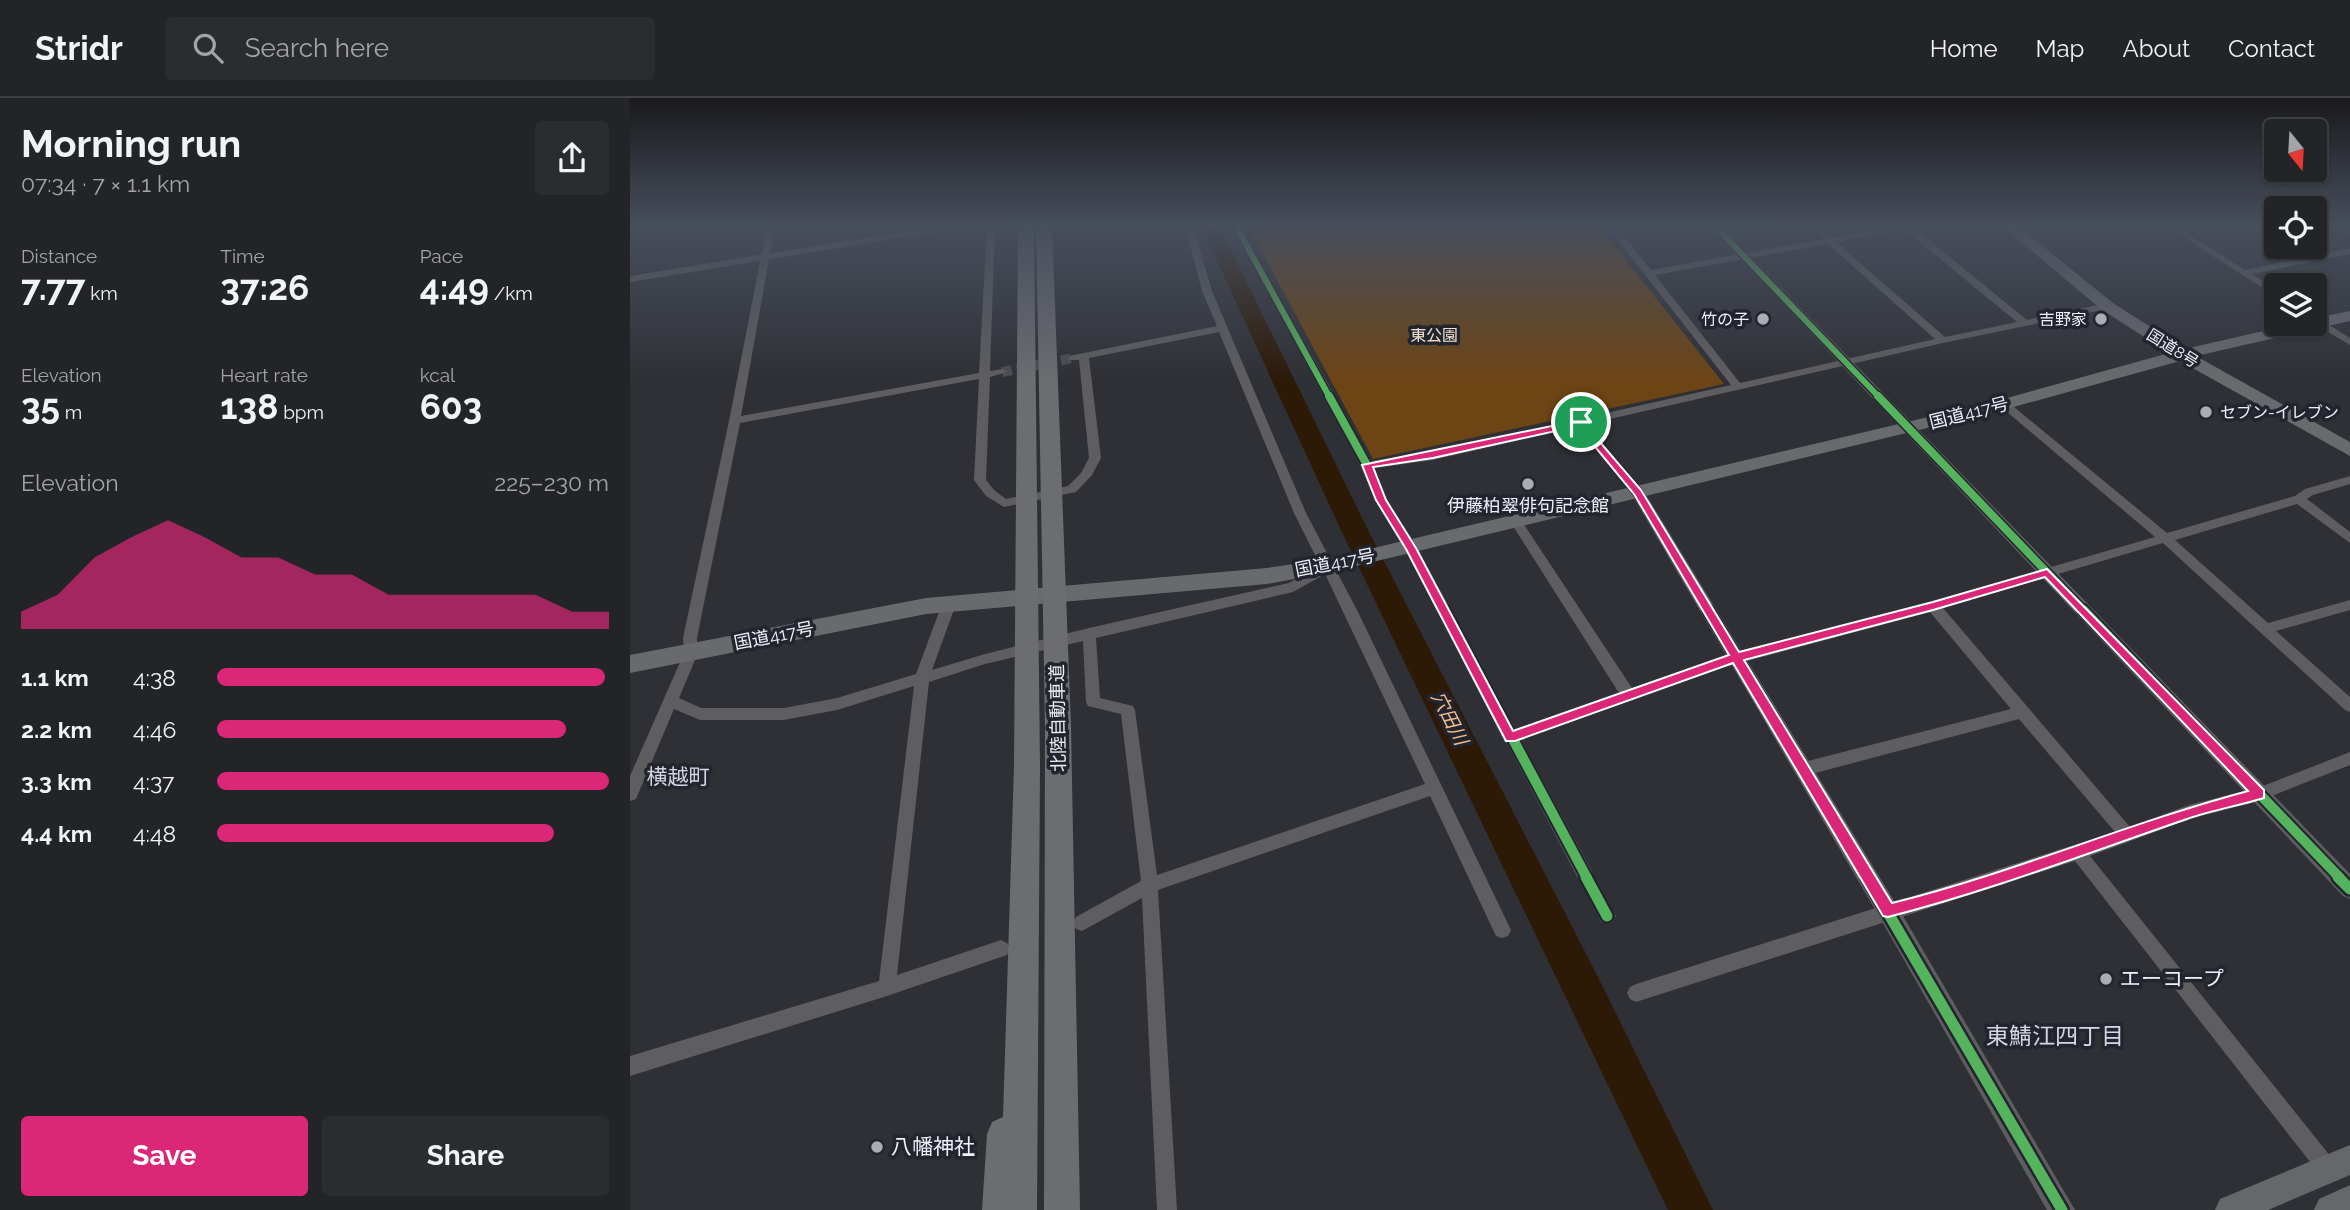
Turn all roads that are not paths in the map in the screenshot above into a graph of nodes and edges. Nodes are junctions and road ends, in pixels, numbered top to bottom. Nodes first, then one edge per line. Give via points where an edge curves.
1 (762, 278) edge
2 (988, 278) edge
3 (1026, 278) edge
4 (1045, 278) edge
5 (1203, 278) edge
6 (1264, 278) edge
7 (1655, 278) edge
8 (1764, 278) edge
9 (1870, 278) edge
10 (1971, 278) edge
11 (2073, 278) edge
12 (2090, 278) edge
13 (2107, 306) junction
14 (2350, 316) edge
15 (2327, 320) edge
16 (2024, 322) junction
17 (1222, 328) junction
18 (2327, 328) edge
19 (2264, 335) edge
20 (1943, 340) junction
21 (2350, 342) edge
22 (2192, 353) junction
23 (1847, 362) junction
24 (1002, 372) tunnel mouth
25 (984, 375) junction
26 (1737, 386) junction
27 (2004, 404) junction
28 (735, 421) junction
29 (1581, 422) junction
30 (1909, 427) junction
31 (2350, 437) edge
32 (2350, 450) edge
33 (1367, 465) junction
34 (2350, 480) edge
35 (1638, 493) junction
36 (2299, 499) junction
37 (1517, 523) junction
38 (2164, 537) junction
39 (2350, 539) edge
40 (1406, 549) junction
41 (1328, 566) junction
42 (2047, 572) junction
43 (950, 604) junction
44 (2350, 604) edge
45 (1933, 606) junction
46 (2264, 629) junction
47 (1089, 633) junction
48 (691, 653) junction
49 (1736, 657) junction
50 (630, 664) edge
51 (922, 677) junction
52 (1628, 694) junction
53 (670, 701) junction
54 (2350, 706) edge
55 (2022, 712) junction
56 (1510, 738) junction
57 (2350, 758) edge
58 (1027, 766) junction
59 (1804, 769) junction
60 (1433, 788) junction
61 (630, 794) edge
62 (2259, 794) junction
63 (2126, 834) junction
64 (2078, 853) junction
65 (1148, 886) junction
66 (2350, 889) edge
67 (1888, 911) junction
68 (1607, 916) dead end
69 (1082, 923) dead end
70 (1502, 930) dead end
71 (1001, 949) dead end
72 (887, 987) junction
73 (1636, 993) dead end
74 (630, 1066) edge
75 (2339, 1165) edge
76 (2350, 1201) edge
77 (1000, 1210) edge
78 (1019, 1210) edge
79 (1062, 1210) edge
80 (1167, 1210) edge
81 (2062, 1210) edge
82 (2231, 1210) edge
83 (2330, 1210) edge

1 - 28 street
2 - 25 street
3 - 58 highway, 北陸自動車道
4 - 79 highway, 北陸自動車道 via 1058,726
5 - 17 street
6 - 33 street
7 - 26 street
8 - 23 street
9 - 20 street
10 - 16 street
11 - 13 highway, 国道8号
12 - 22 highway, 国道8号
13 - 16 street
13 - 22 highway, 国道8号
14 - 15 highway, 国道417号
16 - 20 street
17 - 25 street via 1078,357 1095,458 1072,489 1003,503 981,480
17 - 41 street via 1300,513
18 - 21 street
19 - 22 highway, 国道417号
20 - 23 street
22 - 27 highway, 国道417号
22 - 31 highway, 国道8号
22 - 32 highway, 国道8号
23 - 26 street
23 - 30 street
24 - 25 street
25 - 28 street
26 - 29 street
27 - 30 highway, 国道417号
27 - 38 street
28 - 48 street via 690,638
29 - 33 street via 1433,456
29 - 35 street
30 - 35 highway, 国道417号
30 - 42 street
33 - 40 street
34 - 36 street
35 - 37 highway, 国道417号
35 - 49 street
36 - 38 street
36 - 39 street
37 - 40 highway, 国道417号
37 - 52 street
38 - 42 street
38 - 46 street
40 - 41 highway, 国道417号
40 - 56 street
41 - 43 highway, 国道417号 via 1267,576
41 - 47 street via 1293,587
41 - 60 street
42 - 45 street
42 - 62 street
43 - 48 highway, 国道417号
43 - 51 street
44 - 46 street
45 - 49 street
45 - 55 street
46 - 54 street
47 - 51 street
47 - 65 street via 1093,702 1128,710
48 - 50 highway, 国道417号
48 - 53 street
49 - 52 street
49 - 59 street
51 - 53 street via 837,704 784,714 701,714
51 - 72 street
52 - 56 street
53 - 61 street
55 - 59 street
55 - 63 street
56 - 68 street
57 - 62 street
58 - 77 highway
58 - 78 highway, 北陸自動車道
59 - 67 street
60 - 65 street
60 - 70 street
62 - 63 street
62 - 66 street
63 - 64 street
64 - 67 street
64 - 75 street
65 - 69 street
65 - 80 street
67 - 73 street
67 - 81 street
71 - 72 street
72 - 74 street
75 - 82 main road
76 - 83 main road

